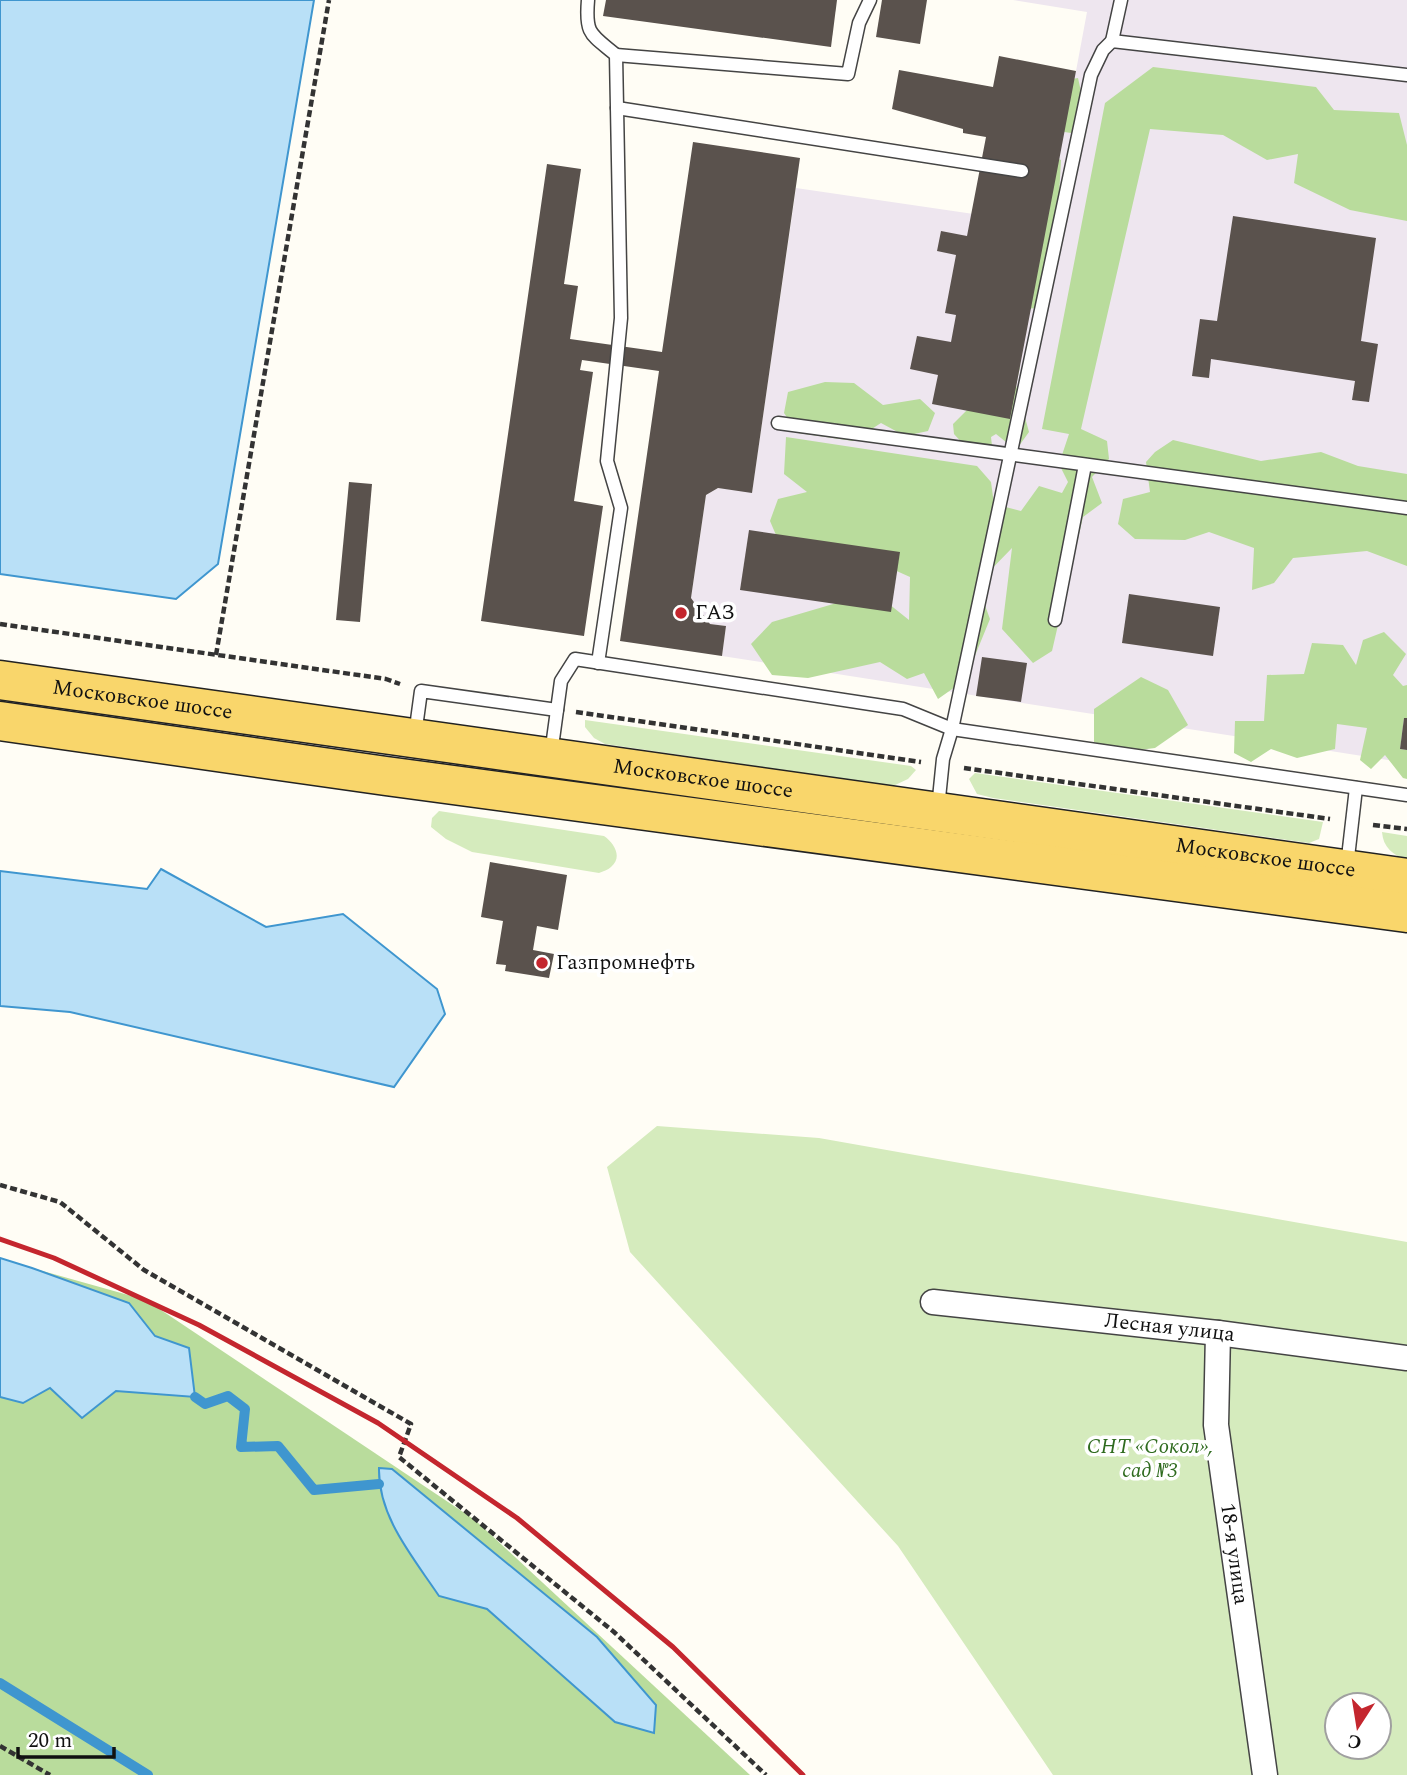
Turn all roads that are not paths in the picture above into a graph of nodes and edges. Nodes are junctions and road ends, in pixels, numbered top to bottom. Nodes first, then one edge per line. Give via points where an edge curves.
1 (588, 0) edge
2 (870, 0) edge
3 (1121, 0) edge
4 (1112, 41) junction
5 (616, 55) junction
6 (1407, 75) edge
7 (617, 108) junction
8 (1022, 171) dead end
9 (778, 423) dead end
10 (1010, 455) junction
11 (1085, 465) junction
12 (1407, 508) edge
13 (1055, 620) dead end
14 (598, 663) junction
15 (0, 680) edge
16 (557, 710) junction
17 (0, 721) edge
18 (952, 729) junction
19 (414, 738) junction
20 (550, 758) junction
21 (1356, 788) junction
22 (1407, 795) edge
23 (937, 812) junction
24 (1346, 870) junction
25 (1407, 878) edge
26 (1407, 913) edge
27 (933, 1302) dead end
28 (1217, 1333) junction
29 (1407, 1357) edge
30 (1265, 1775) edge

1 - 5 lane via 590,34
2 - 5 lane via 859,23 848,74
3 - 4 lane
4 - 6 lane
4 - 10 lane via 1091,75
5 - 7 lane
7 - 8 lane
7 - 14 lane via 621,318 607,461 621,508
9 - 10 lane
10 - 11 lane
10 - 18 lane
11 - 12 lane
11 - 13 lane
14 - 16 lane via 575,659 561,681
14 - 18 lane via 903,709
15 - 19 main road, Московское шоссе
16 - 19 lane via 421,691
16 - 20 lane
17 - 26 main road, Московское шоссе
18 - 21 lane
18 - 23 lane
19 - 20 main road, Московское шоссе
20 - 23 main road, Московское шоссе
21 - 22 lane
21 - 24 lane
23 - 24 main road, Московское шоссе
24 - 25 main road, Московское шоссе
27 - 28 street, Лесная улица
28 - 29 street, Лесная улица
28 - 30 street, 18-я улица via 1216,1425

